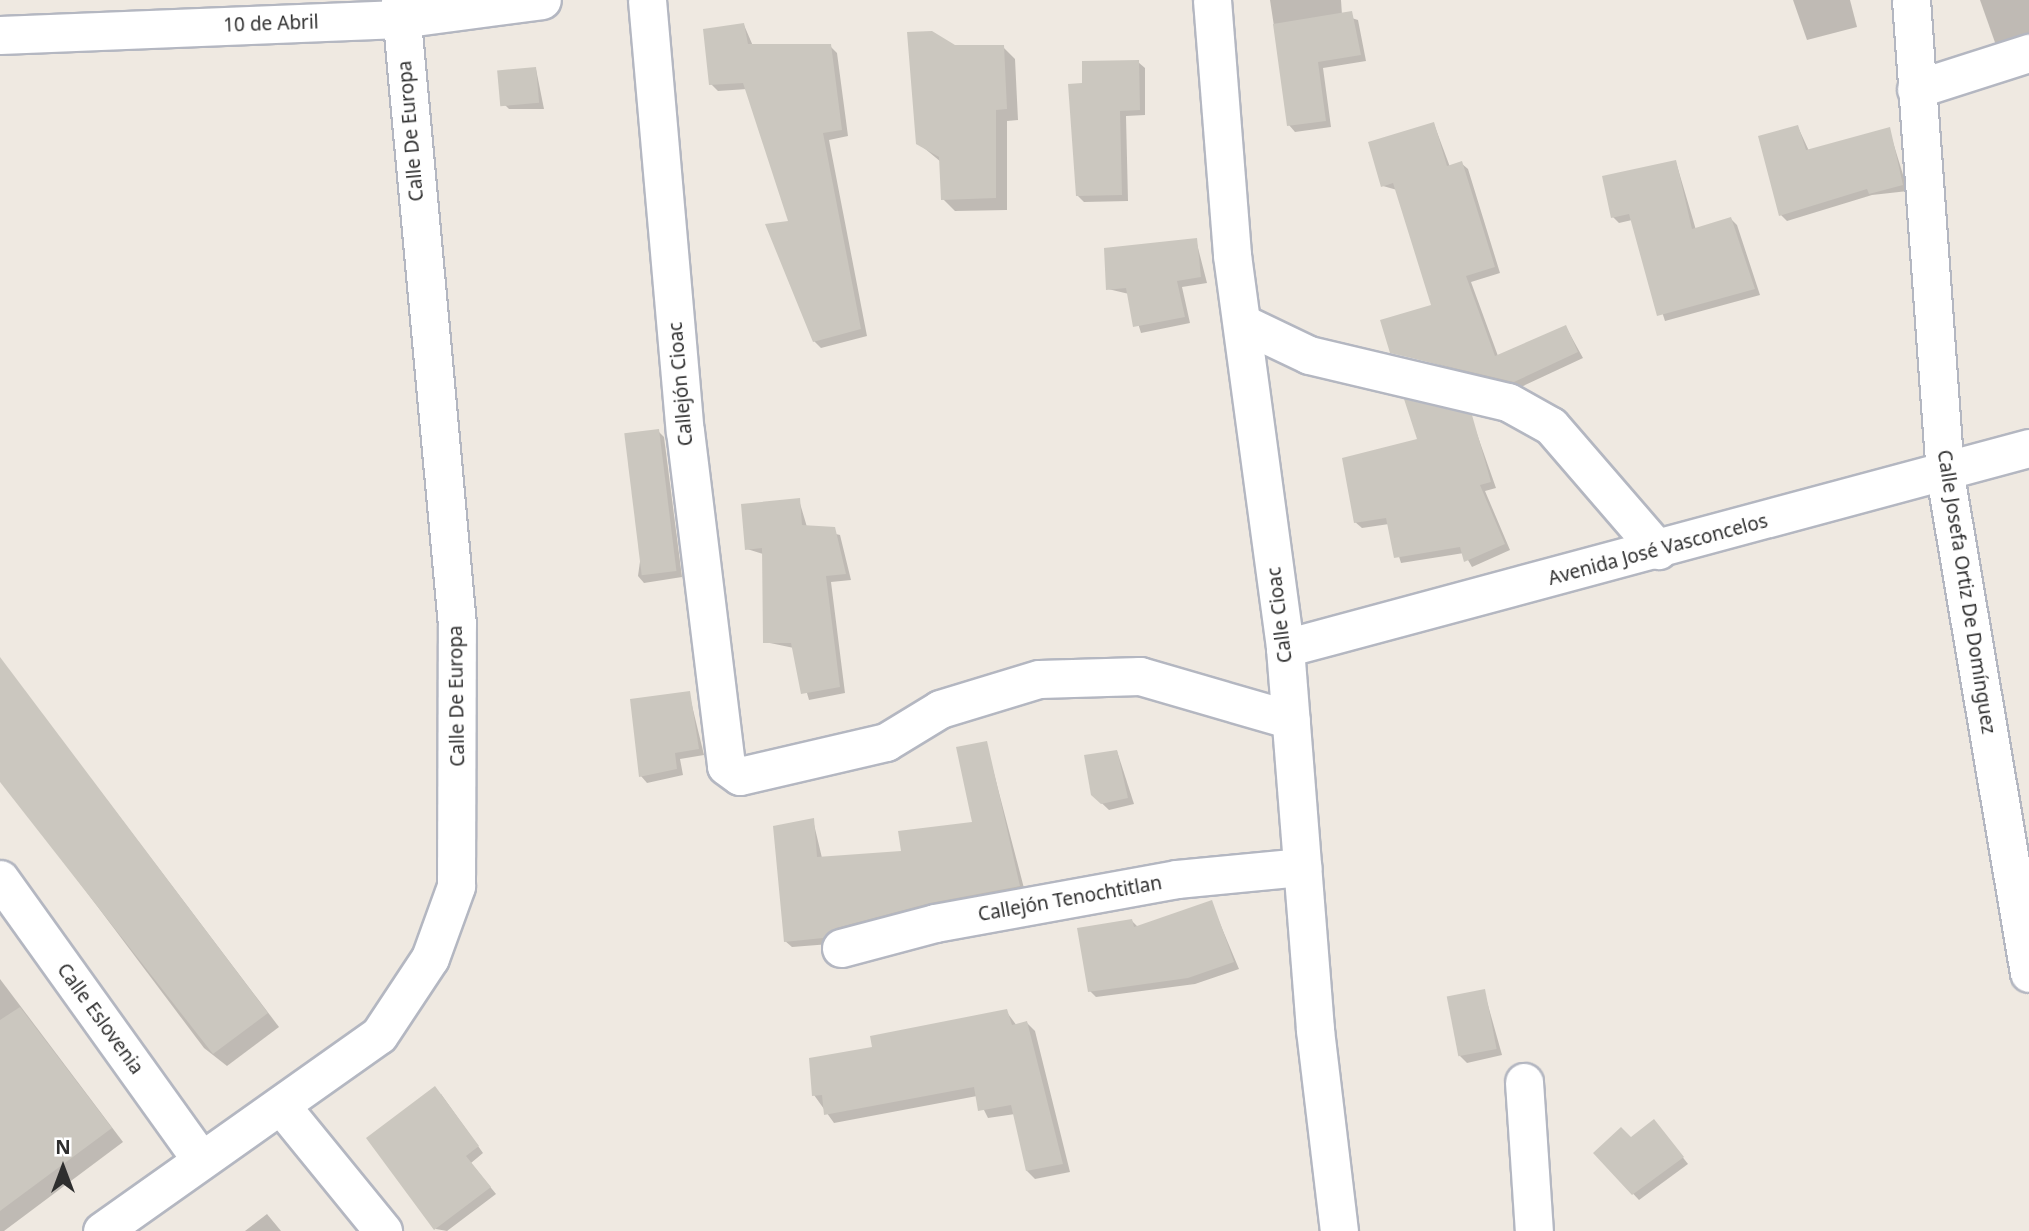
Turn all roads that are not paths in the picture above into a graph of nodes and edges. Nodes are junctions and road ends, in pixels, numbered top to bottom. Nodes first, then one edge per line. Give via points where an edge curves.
1 (541, 0) edge
2 (647, 0) edge
3 (1212, 0) edge
4 (1911, 0) edge
5 (400, 10) edge
6 (0, 35) edge
7 (2029, 53) edge
8 (1916, 89) junction
9 (1242, 323) junction
10 (2029, 448) edge
11 (1945, 475) junction
12 (1658, 550) junction
13 (1285, 648) junction
14 (1291, 720) junction
15 (1302, 867) junction
16 (0, 879) edge
17 (841, 947) dead end
18 (2029, 973) edge
19 (1524, 1082) dead end
20 (282, 1107) junction
21 (200, 1158) junction
22 (102, 1231) edge
23 (383, 1231) edge
24 (1339, 1231) edge
25 (1534, 1231) edge

1 - 5 street, 10 de Abril
2 - 14 street, Callejón Cioac via 687,444 726,766 740,776 886,741 940,709 1039,679 1140,676
3 - 9 street, Calle Cioac
4 - 8 street, Calle Josefa Ortiz De Domínguez
5 - 6 street, 10 de Abril
5 - 20 street, Calle De Europa via 457,625 456,886 430,958 379,1034
7 - 8 street
8 - 11 street, Calle Josefa Ortiz De Domínguez
9 - 12 street via 1309,355 1508,402 1551,426
9 - 13 street, Calle Cioac
10 - 11 street, Avenida José Vasconcelos
11 - 12 street, Avenida José Vasconcelos
11 - 18 street, Calle Josefa Ortiz De Domínguez
12 - 13 street, Avenida José Vasconcelos
13 - 14 street, Calle Cioac
14 - 15 street, Calle Cioac
15 - 17 street, Callejón Tenochtitlan via 1177,879 935,923
15 - 24 street, Calle Cioac
16 - 21 street, Calle Eslovenia
19 - 25 street
20 - 21 street, Calle De Europa
20 - 23 street
21 - 22 street, Calle De Europa

